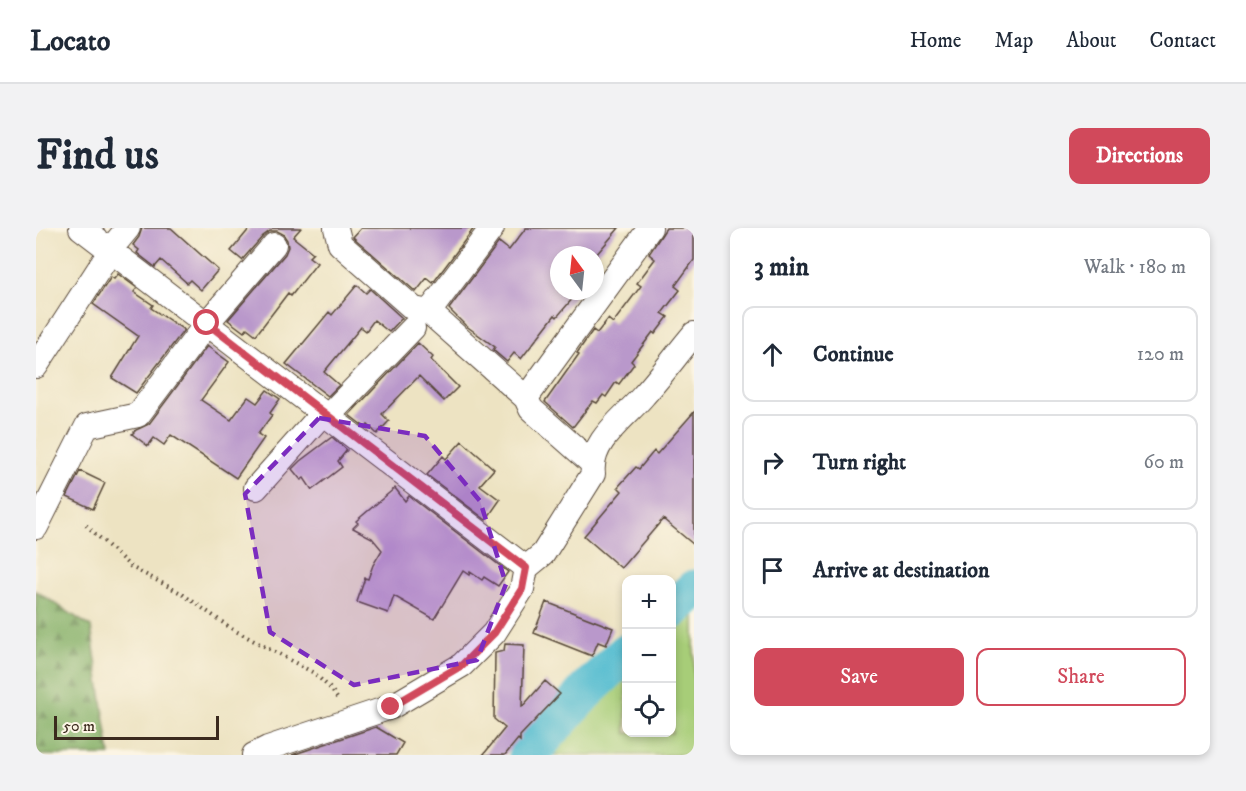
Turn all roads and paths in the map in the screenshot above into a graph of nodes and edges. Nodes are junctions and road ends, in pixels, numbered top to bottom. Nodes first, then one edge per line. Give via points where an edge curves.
1 (81, 228) edge
2 (128, 228) edge
3 (336, 228) edge
4 (492, 228) edge
5 (650, 228) edge
6 (274, 245) dead end
7 (110, 251) junction
8 (421, 320) junction
9 (207, 323) junction
10 (694, 334) edge
11 (36, 366) edge
12 (526, 398) junction
13 (325, 415) junction
14 (592, 463) junction
15 (256, 488) dead end
16 (86, 525) dead end
17 (36, 527) edge
18 (526, 568) junction
19 (350, 722) junction
20 (264, 753) edge

1 - 7 street
2 - 7 street
3 - 8 street via 340,244 414,309
4 - 8 street
5 - 12 street
6 - 9 street
7 - 9 street
7 - 11 street
8 - 12 street
8 - 13 street
9 - 13 street
9 - 17 street via 138,415 87,426
10 - 14 street via 607,434
12 - 14 street via 531,409
13 - 15 street
13 - 18 street
14 - 18 street via 593,474 543,554
16 - 19 path via 131,567 181,593 232,629 314,673 331,689
18 - 19 street via 522,589 494,633 462,665 391,707
19 - 20 street

